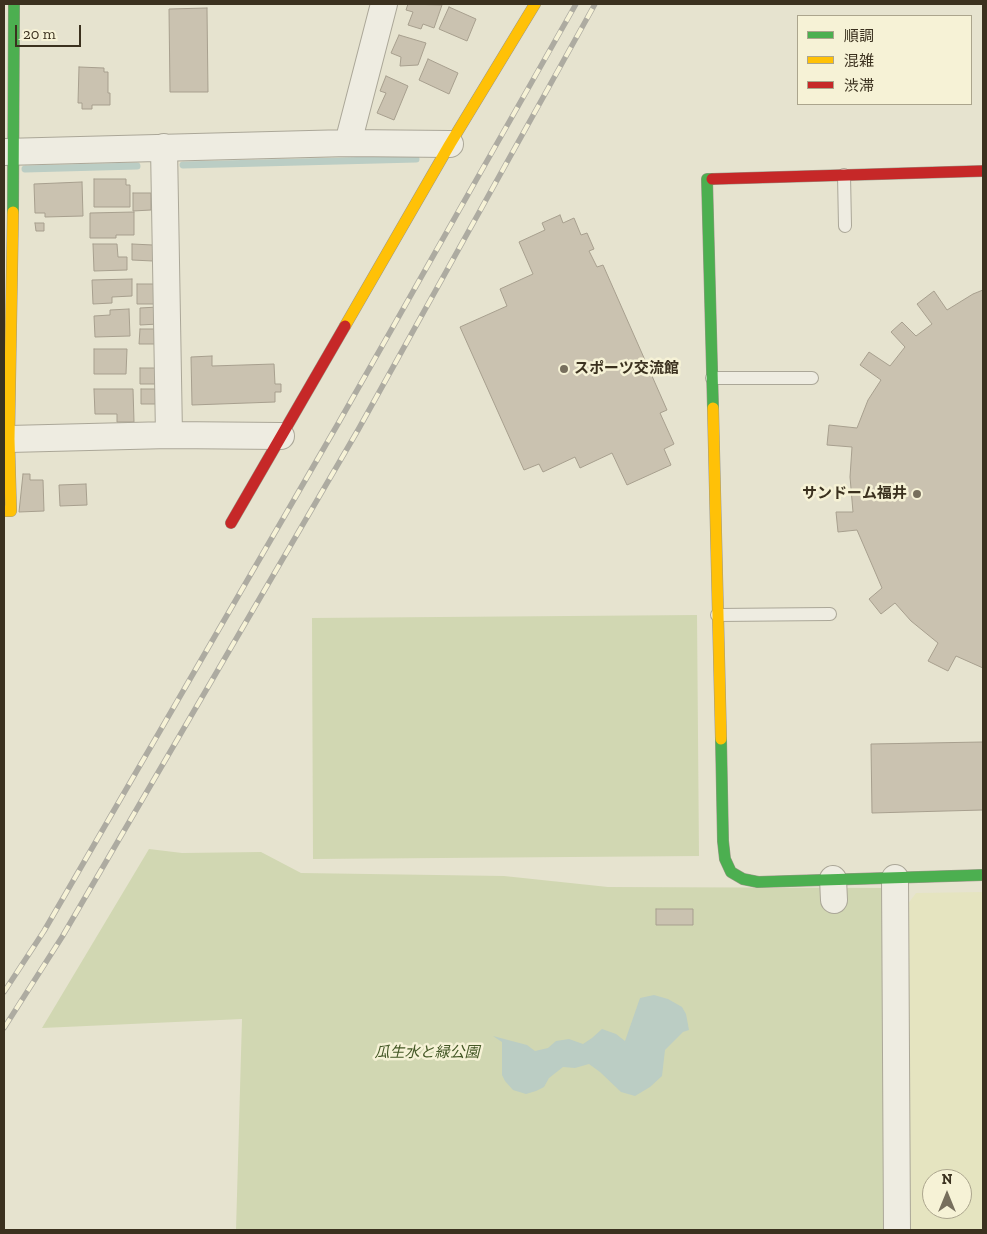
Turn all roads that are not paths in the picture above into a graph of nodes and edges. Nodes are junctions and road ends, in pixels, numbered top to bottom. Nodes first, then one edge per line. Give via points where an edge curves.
1 (14, 4) edge
2 (384, 4) edge
3 (535, 4) edge
4 (348, 143) junction
5 (450, 144) junction
6 (164, 148) junction
7 (8, 152) edge
8 (983, 171) edge
9 (844, 175) junction
10 (844, 226) dead end
11 (712, 378) junction
12 (812, 378) dead end
13 (169, 435) junction
14 (281, 436) junction
15 (9, 439) junction
16 (4, 511) edge
17 (232, 523) dead end
18 (830, 614) dead end
19 (717, 615) junction
20 (983, 875) edge
21 (895, 878) junction
22 (896, 1230) edge

1 - 7 street
2 - 4 street
3 - 5 street
4 - 5 street
4 - 6 street
5 - 14 street
6 - 7 street
6 - 13 street
7 - 15 street
8 - 9 street
9 - 10 lane
9 - 11 street via 707,178
11 - 12 lane
11 - 19 street
13 - 14 street
13 - 15 street
14 - 17 street
15 - 16 street via 10,511
18 - 19 lane
19 - 21 street via 723,840 725,859 731,872 758,882 834,890
20 - 21 street
21 - 22 street

